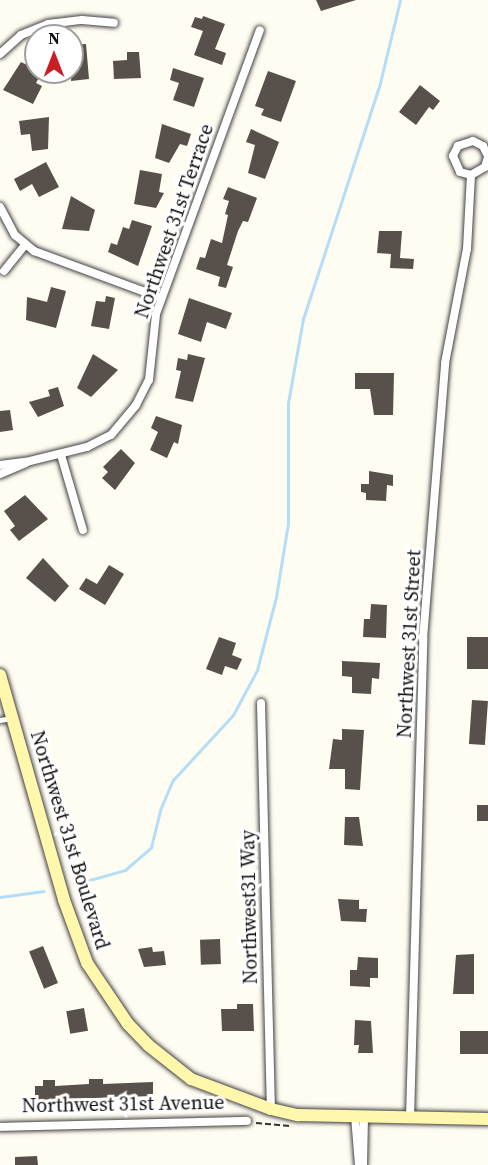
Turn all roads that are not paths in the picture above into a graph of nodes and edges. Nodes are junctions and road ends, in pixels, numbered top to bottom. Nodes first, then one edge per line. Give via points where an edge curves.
1 (114, 23) dead end
2 (260, 30) dead end
3 (0, 54) edge
4 (488, 156) edge
5 (471, 175) junction
6 (0, 207) edge
7 (25, 245) junction
8 (4, 271) dead end
9 (161, 298) junction
10 (61, 455) junction
11 (26, 462) junction
12 (0, 465) edge
13 (0, 474) edge
14 (84, 530) dead end
15 (0, 675) edge
16 (261, 703) dead end
17 (6, 719) edge
18 (271, 1109) junction
19 (360, 1117) junction
20 (410, 1118) junction
21 (488, 1119) edge
22 (246, 1121) road end
23 (0, 1126) edge
24 (361, 1165) edge

1 - 3 street via 82,20 48,24 21,35
2 - 9 street, Northwest 31st Terrace
4 - 5 street via 485,167
4 - 5 street via 483,146 474,141 458,146 454,162 460,172
5 - 20 street, Northwest 31st Street via 466,249 445,363 423,639
6 - 7 street
7 - 8 street
7 - 9 street
9 - 10 street, Northwest 31st Terrace via 149,380 136,405 111,435
10 - 11 street, Northwest 31st Terrace
10 - 14 street
11 - 12 street, Northwest 31st Terrace
11 - 13 street, Northwest 31st Terrace
15 - 17 street, Northwest 31st Boulevard
16 - 18 street, Northwest31 Way
17 - 18 street, Northwest 31st Boulevard via 64,900 98,984 128,1024 191,1078 224,1095
18 - 19 street, Northwest 31st Boulevard via 296,1120
19 - 20 street
19 - 24 street
20 - 21 street
22 - 23 street, Northwest 31st Avenue

